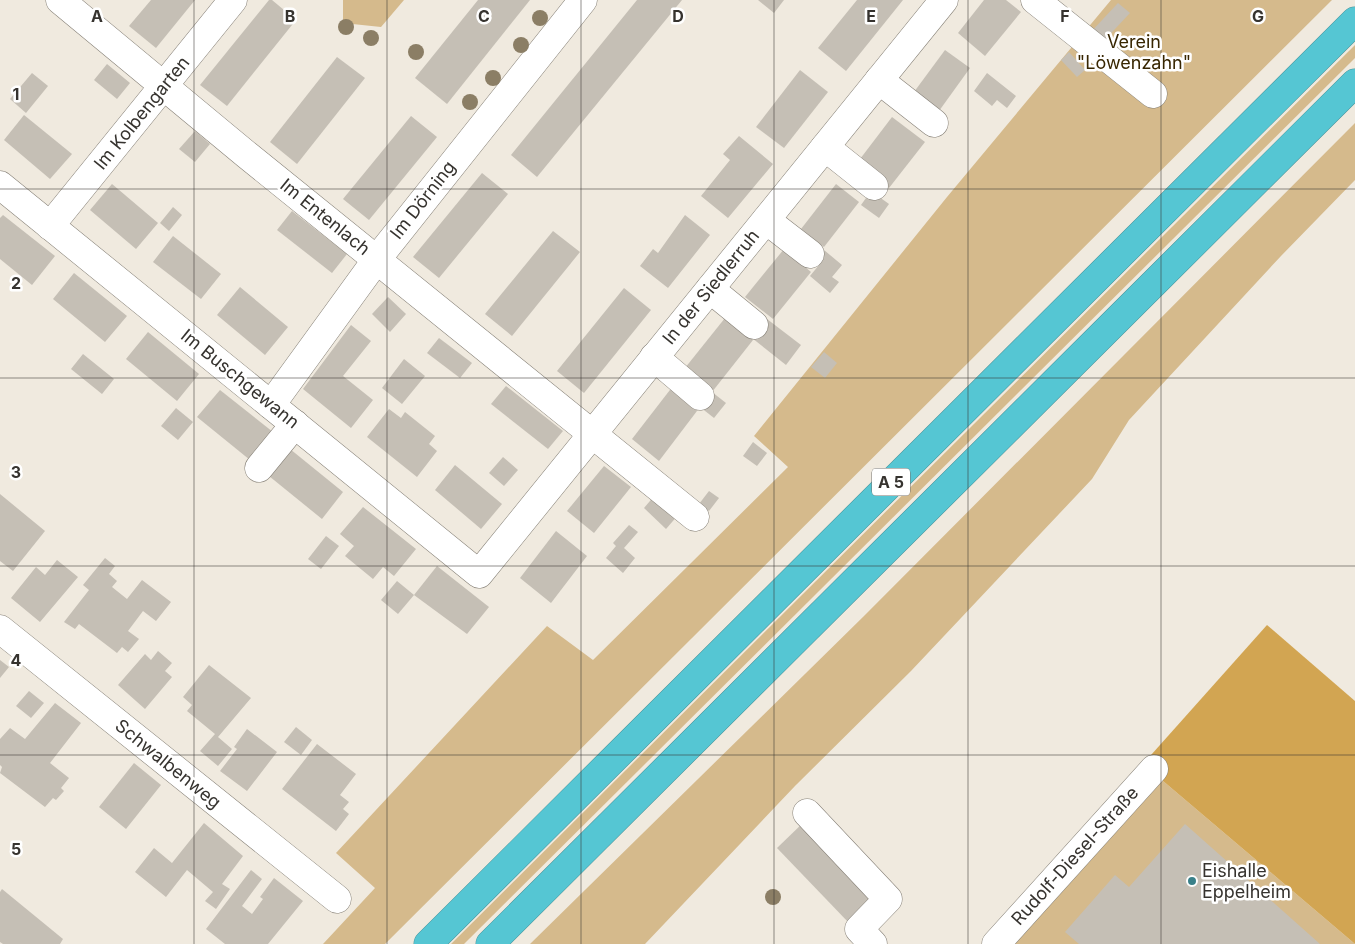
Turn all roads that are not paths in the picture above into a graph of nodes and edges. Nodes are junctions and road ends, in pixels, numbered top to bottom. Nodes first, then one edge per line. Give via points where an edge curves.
1 (60, 0) edge
2 (233, 0) edge
3 (583, 0) edge
4 (944, 0) edge
5 (1035, 0) edge
6 (1355, 21) edge
7 (879, 80) junction
8 (1355, 83) edge
9 (164, 85) junction
10 (1154, 94) dead end
11 (934, 123) dead end
12 (825, 147) junction
13 (0, 185) edge
14 (874, 186) dead end
15 (766, 220) junction
16 (50, 226) junction
17 (810, 254) dead end
18 (377, 259) junction
19 (710, 289) junction
20 (754, 325) dead end
21 (654, 357) junction
22 (700, 396) dead end
23 (271, 405) junction
24 (295, 424) junction
25 (592, 433) junction
26 (259, 468) dead end
27 (695, 517) dead end
28 (479, 574) joint
29 (0, 629) edge
30 (1154, 769) dead end
31 (808, 813) dead end
32 (337, 899) dead end
33 (428, 944) edge
34 (490, 944) edge
35 (873, 944) edge
36 (996, 944) edge

1 - 9 street, Im Entenlach
2 - 9 street, Im Kolbengarten
3 - 18 street, Im Dörning
4 - 7 street, In der Siedlerruh
5 - 10 street
6 - 33 highway, A 5
7 - 11 street
7 - 12 street, In der Siedlerruh
8 - 34 highway, A 5
9 - 16 street, Im Kolbengarten
9 - 18 street, Im Entenlach
12 - 14 street
12 - 15 street, In der Siedlerruh
13 - 16 street, Im Buschgewann
15 - 17 street
15 - 19 street, In der Siedlerruh
16 - 23 street, Im Buschgewann
18 - 23 street, Im Dörning
18 - 25 street, Im Entenlach
19 - 20 street
19 - 21 street, In der Siedlerruh
21 - 22 street
21 - 25 street, In der Siedlerruh
23 - 24 street, Im Buschgewann
24 - 26 street
24 - 28 street, Im Buschgewann
25 - 27 street, Im Entenlach
25 - 28 street, In der Siedlerruh
29 - 32 street, Schwalbenweg
30 - 36 street, Rudolf-Diesel-Straße
31 - 35 street via 888,899 859,929

